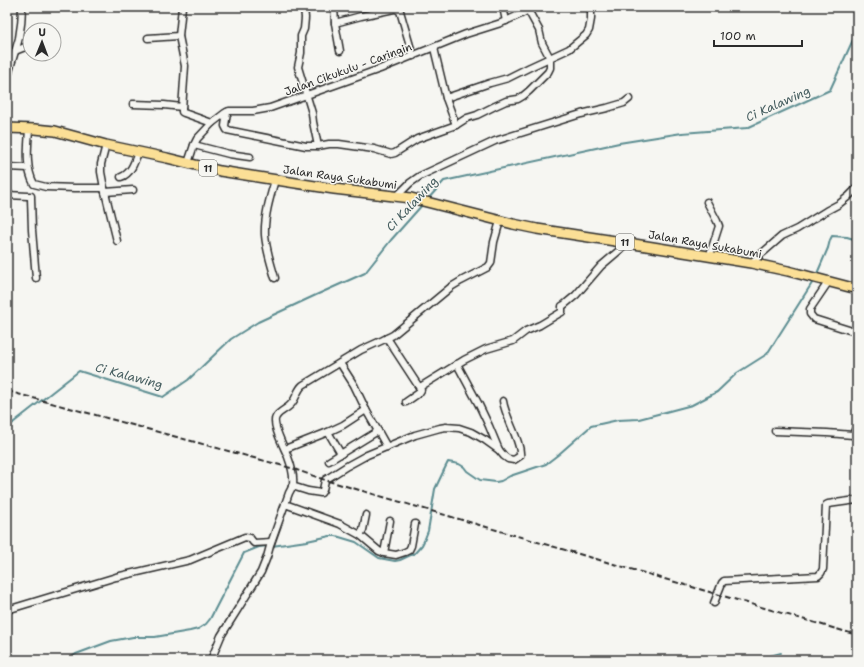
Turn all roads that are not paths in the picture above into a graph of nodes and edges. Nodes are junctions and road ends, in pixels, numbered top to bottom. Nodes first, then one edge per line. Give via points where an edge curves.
1 (22, 7) edge
2 (182, 7) edge
3 (304, 7) edge
4 (334, 7) edge
5 (503, 7) edge
6 (591, 7) edge
7 (531, 9) edge
8 (506, 21) junction
9 (336, 23) junction
10 (179, 36) junction
11 (148, 38) dead end
12 (22, 48) edge
13 (434, 48) junction
14 (15, 51) junction
15 (340, 51) dead end
16 (414, 56) junction
17 (550, 58) junction
18 (7, 84) edge
19 (306, 95) junction
20 (446, 98) junction
21 (628, 99) dead end
22 (133, 104) dead end
23 (182, 107) junction
24 (227, 112) junction
25 (212, 123) junction
26 (456, 125) junction
27 (7, 128) edge
28 (29, 129) junction
29 (106, 145) junction
30 (194, 145) junction
31 (318, 146) junction
32 (138, 152) junction
33 (250, 157) dead end
34 (188, 163) junction
35 (7, 167) edge
36 (28, 168) junction
37 (121, 177) dead end
38 (275, 180) junction
39 (857, 188) edge
40 (104, 190) junction
41 (134, 190) dead end
42 (7, 195) edge
43 (397, 196) junction
44 (707, 202) dead end
45 (500, 221) junction
46 (117, 242) dead end
47 (628, 243) junction
48 (710, 257) junction
49 (751, 263) junction
50 (36, 278) dead end
51 (275, 278) dead end
52 (827, 281) junction
53 (857, 288) edge
54 (848, 330) dead end
55 (387, 338) junction
56 (340, 363) junction
57 (457, 364) junction
58 (420, 388) junction
59 (406, 402) dead end
60 (503, 402) dead end
61 (366, 410) junction
62 (857, 426) edge
63 (378, 431) junction
64 (775, 431) dead end
65 (328, 432) junction
66 (855, 436) edge
67 (387, 447) junction
68 (285, 449) junction
69 (499, 450) junction
70 (341, 454) junction
71 (330, 461) dead end
72 (292, 486) junction
73 (857, 500) edge
74 (286, 504) junction
75 (366, 516) dead end
76 (390, 521) dead end
77 (415, 524) dead end
78 (360, 535) junction
79 (271, 542) junction
80 (384, 553) junction
81 (714, 603) dead end
82 (7, 610) edge
83 (211, 660) edge

1 - 14 street via 22,22
2 - 10 street
3 - 19 street via 304,29 298,68
4 - 9 street
5 - 8 street
6 - 17 street via 591,19 586,35 569,49
7 - 8 street, Jalan Cikukulu - Caringin
7 - 17 street via 542,43
8 - 13 street, Jalan Cikukulu - Caringin
9 - 15 street
9 - 16 street via 396,9 400,11
10 - 11 street
10 - 23 street via 185,66
12 - 14 street
13 - 16 street, Jalan Cikukulu - Caringin
13 - 20 street
14 - 18 street
16 - 19 street, Jalan Cikukulu - Caringin
17 - 20 street via 508,78
17 - 26 street via 548,72 526,94
19 - 24 street, Jalan Cikukulu - Caringin via 265,109
19 - 31 street
20 - 26 street
21 - 43 street via 624,103 489,144 420,176
22 - 23 street
23 - 25 street via 182,112
24 - 25 street
24 - 31 street via 227,130 306,146
25 - 30 street
26 - 31 street via 417,139 391,154 339,144
27 - 28 highway, Jalan Raya Sukabumi / 11
28 - 29 highway, Jalan Raya Sukabumi / 11 via 55,131
28 - 36 street
29 - 32 highway, Jalan Raya Sukabumi / 11
29 - 40 street via 101,168
30 - 33 street
30 - 34 street
32 - 34 highway, Jalan Raya Sukabumi / 11
32 - 37 street via 127,174
34 - 38 highway, Jalan Raya Sukabumi / 11
35 - 36 street
36 - 40 street via 30,178 38,186
38 - 43 highway, Jalan Raya Sukabumi / 11
38 - 51 street via 265,235
39 - 49 street via 839,204 782,236
40 - 41 street
40 - 46 street
42 - 50 street via 31,196
43 - 45 highway, Jalan Raya Sukabumi / 11
44 - 48 street via 719,224
45 - 47 highway, Jalan Raya Sukabumi / 11
45 - 55 street via 491,263 452,287
47 - 48 highway, Jalan Raya Sukabumi / 11
47 - 57 street via 601,266 576,295 562,306 562,312 513,341 486,349
48 - 49 highway, Jalan Raya Sukabumi / 11
49 - 52 highway, Jalan Raya Sukabumi / 11
52 - 53 highway, Jalan Raya Sukabumi / 11
52 - 54 street via 810,314 814,319
55 - 56 street
55 - 58 street
56 - 61 street
56 - 68 street via 300,387 291,404 276,416 275,427
57 - 58 street
57 - 69 street
58 - 59 street via 420,392
60 - 69 street via 521,454 511,460
61 - 63 street
61 - 65 street
62 - 66 street
63 - 67 street
63 - 70 street
64 - 66 street
65 - 68 street
65 - 70 street
67 - 69 street via 423,432 452,427 479,436
67 - 72 street via 353,462 325,480 321,493
68 - 72 street via 291,468
70 - 71 street
72 - 74 street
73 - 81 street via 826,505 823,568 820,575 723,582
74 - 78 street via 333,521
74 - 79 street
75 - 78 street
76 - 80 street
77 - 80 street via 409,550 396,555
78 - 80 street
79 - 82 street via 254,543 245,537 190,560 116,577
79 - 83 street via 261,572 220,636

